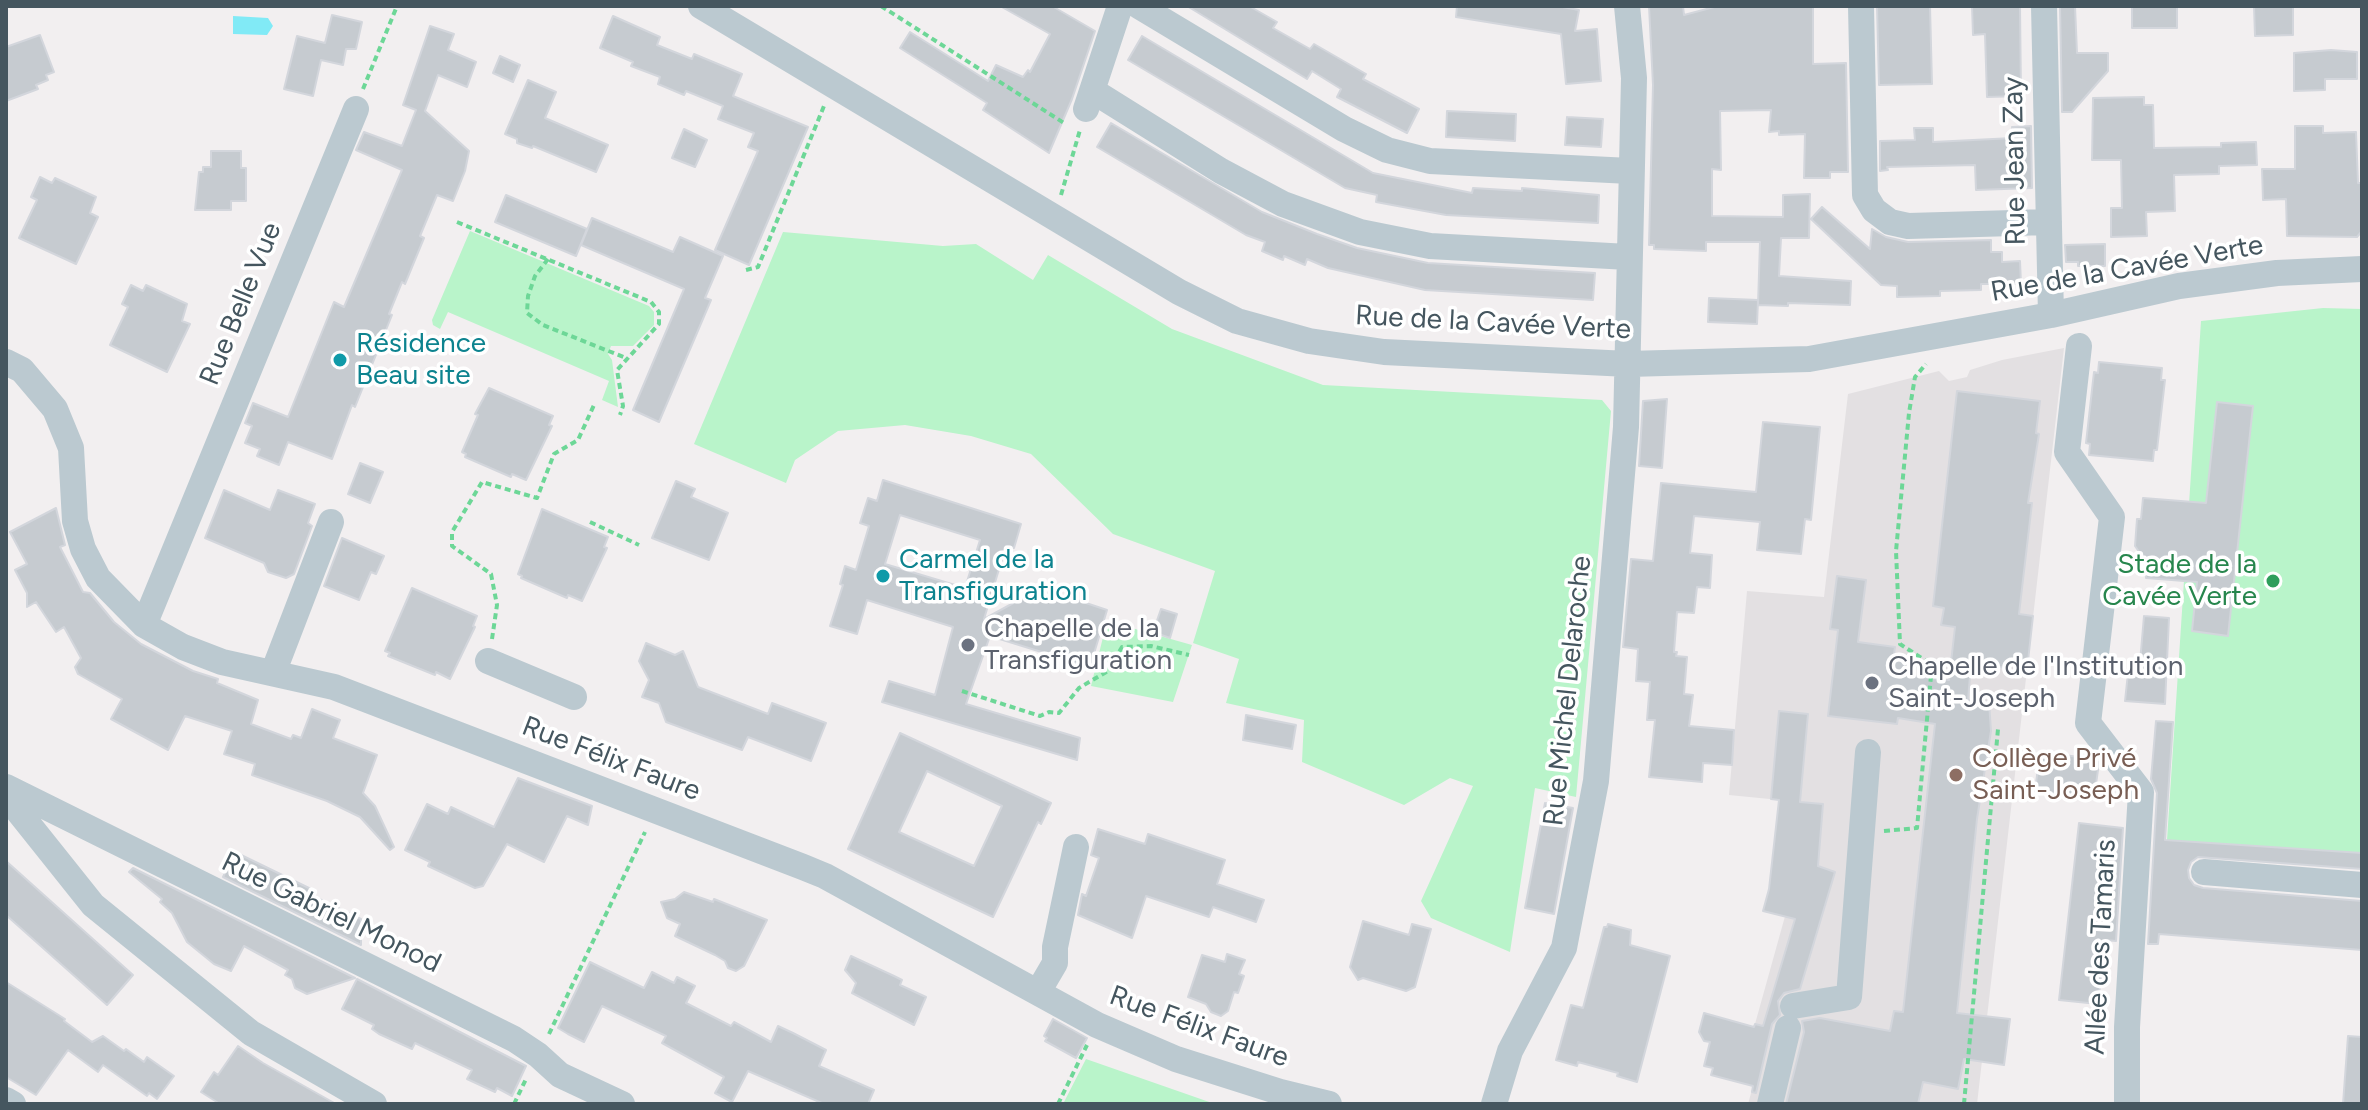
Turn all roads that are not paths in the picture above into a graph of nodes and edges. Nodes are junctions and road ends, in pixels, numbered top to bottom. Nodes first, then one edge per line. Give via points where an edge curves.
1 (701, 6) edge
2 (1120, 6) edge
3 (1139, 6) edge
4 (1627, 6) edge
5 (1861, 6) edge
6 (2044, 6) edge
7 (356, 109) road end
8 (1630, 171) junction
9 (2049, 222) junction
10 (1628, 257) junction
11 (2362, 269) edge
12 (2051, 315) junction
13 (2079, 346) dead end
14 (6, 362) edge
15 (1628, 364) junction
16 (331, 522) dead end
17 (144, 625) junction
18 (488, 661) road end
19 (273, 673) junction
20 (574, 697) dead end
21 (1868, 752) dead end
22 (6, 787) edge
23 (6, 796) edge
24 (1076, 847) dead end
25 (2204, 872) dead end
26 (2362, 885) edge
27 (1038, 992) junction
28 (374, 1104) edge
29 (622, 1104) edge
30 (1329, 1104) edge
31 (1494, 1104) edge
32 (1770, 1104) edge
33 (2127, 1104) edge

1 - 15 street, Rue de la Cavée Verte via 1179,292 1237,321 1309,341 1384,352
2 - 10 street via 1081,114 1221,171 1283,204 1360,232 1430,246
3 - 8 street via 1387,150 1430,161
4 - 8 street, Rue Michel Delaroche via 1634,78
5 - 9 street via 1865,195 1874,210 1890,222 1908,226
6 - 9 street, Rue Jean Zay
7 - 17 street, Rue Belle Vue
8 - 10 street, Rue Michel Delaroche
9 - 12 street, Rue Jean Zay
10 - 15 street, Rue Michel Delaroche
11 - 12 street, Rue de la Cavée Verte via 2179,286
12 - 15 street, Rue de la Cavée Verte via 1809,359
13 - 33 street, Allée des Tamaris via 2067,452 2112,517 2088,723 2141,792
14 - 17 street, Rue Félix Faure via 22,370 55,409 71,448 75,521 83,549 98,578
15 - 31 street, Rue Michel Delaroche via 1596,781 1564,948 1510,1051
16 - 19 street
17 - 19 street, Rue Félix Faure via 222,662
18 - 20 street
19 - 27 street, Rue Félix Faure via 334,687 813,871
21 - 32 street via 1849,997 1791,1017
22 - 29 street, Rue Gabriel Monod via 514,1039 560,1075
23 - 28 street via 93,905 251,1033
24 - 27 street via 1055,963
25 - 26 street
27 - 30 street, Rue Félix Faure via 1176,1059

